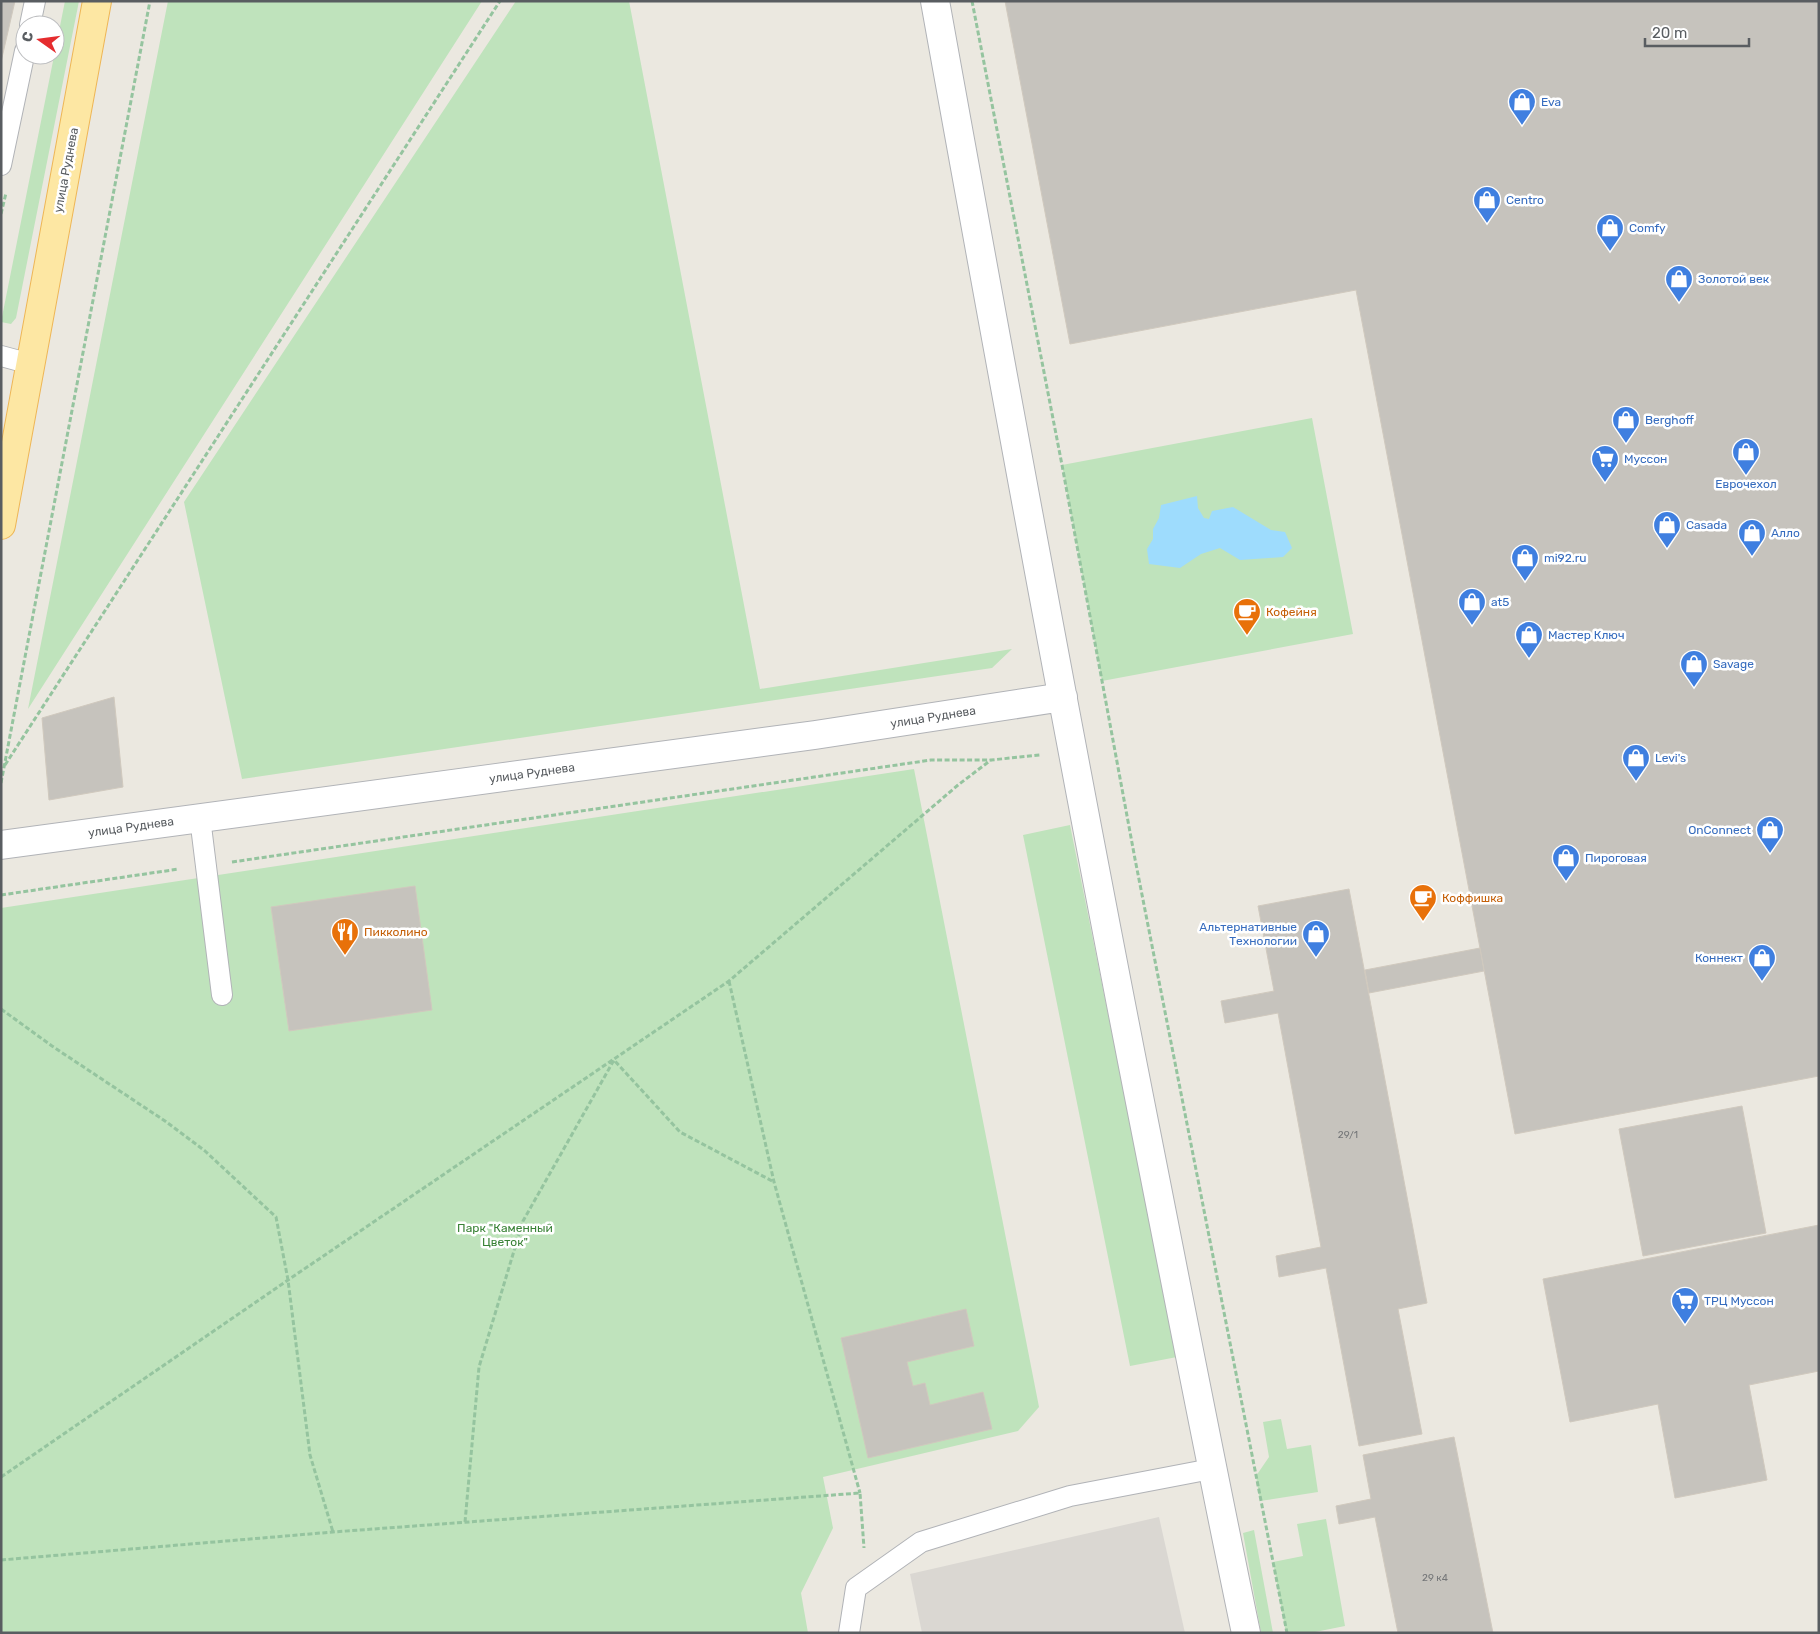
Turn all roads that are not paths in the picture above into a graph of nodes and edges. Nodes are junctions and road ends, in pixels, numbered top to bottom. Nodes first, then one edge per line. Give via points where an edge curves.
1 (35, 1) edge
2 (97, 1) edge
3 (934, 1) edge
4 (32, 15) edge
5 (22, 65) edge
6 (1, 166) edge
7 (21, 353) edge
8 (1, 449) edge
9 (1, 525) edge
10 (1062, 697) junction
11 (200, 818) junction
12 (1, 845) edge
13 (222, 995) dead end
14 (1211, 1468) junction
15 (850, 1633) edge
16 (1246, 1633) edge

1 - 4 lane
2 - 7 main road, улица Руднева
3 - 10 street
5 - 6 lane
7 - 8 main road, улица Руднева
7 - 9 main road, улица Руднева
10 - 11 street, улица Руднева via 805,736
10 - 14 street
11 - 12 street, улица Руднева
11 - 13 lane
14 - 15 lane via 1070,1496 922,1542 856,1588
14 - 16 street

